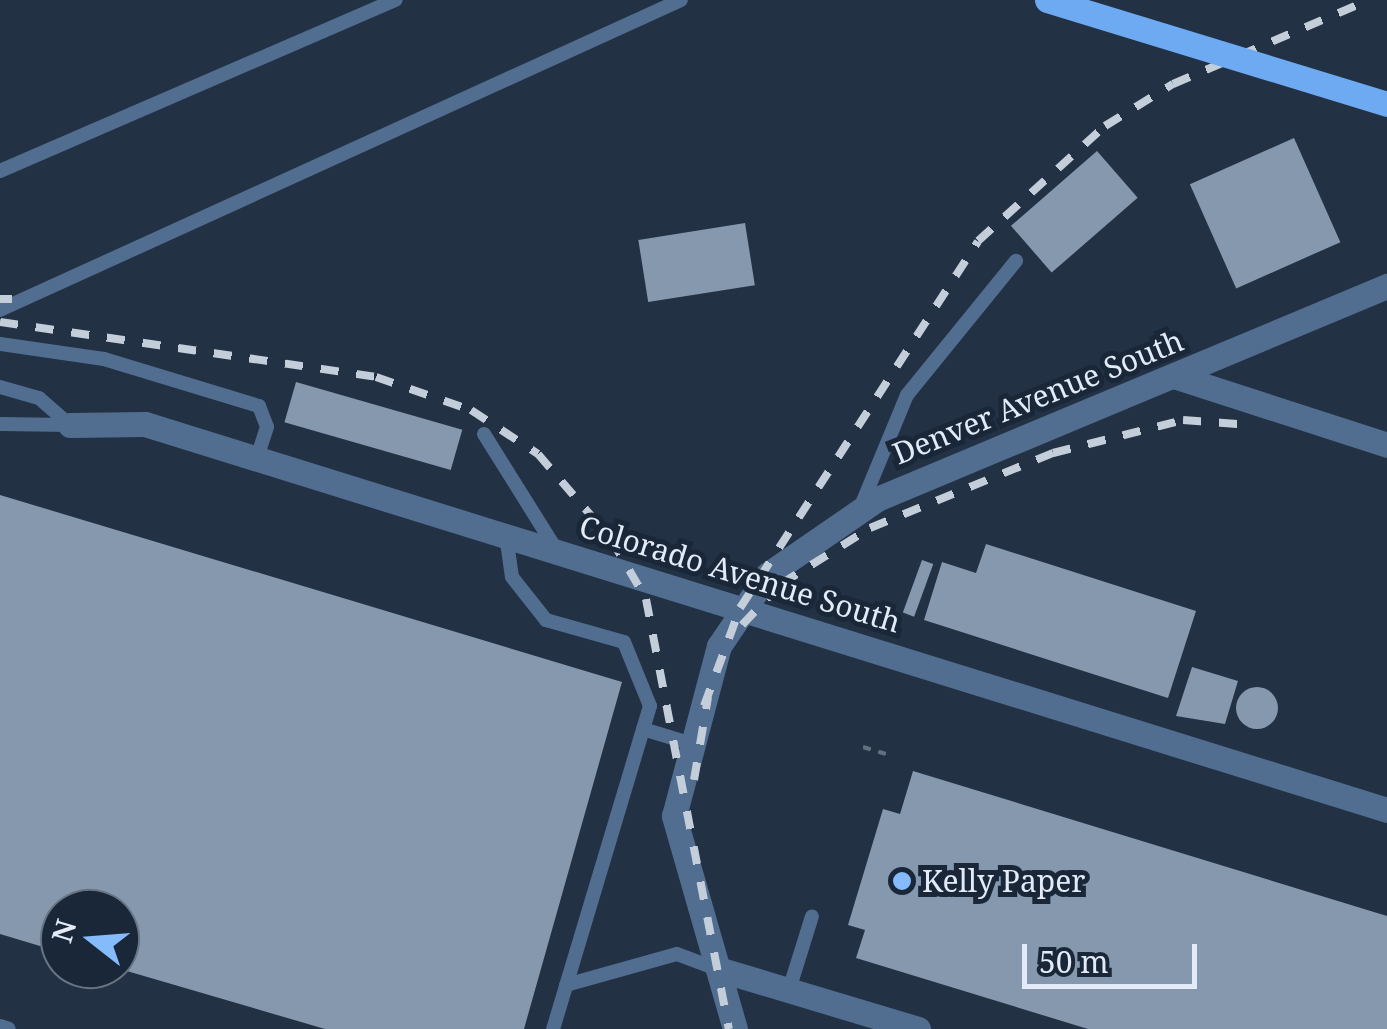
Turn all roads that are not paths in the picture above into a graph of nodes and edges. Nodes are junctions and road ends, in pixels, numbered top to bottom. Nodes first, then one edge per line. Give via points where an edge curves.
1 (396, 0) edge
2 (681, 0) edge
3 (1047, 0) edge
4 (1387, 104) edge
5 (0, 170) edge
6 (1016, 261) dead end
7 (1387, 286) edge
8 (0, 310) edge
9 (0, 344) edge
10 (1174, 376) junction
11 (0, 387) edge
12 (0, 424) edge
13 (70, 425) junction
14 (484, 434) dead end
15 (1387, 445) edge
16 (257, 458) junction
17 (861, 507) junction
18 (506, 535) junction
19 (556, 551) junction
20 (740, 608) junction
21 (643, 729) junction
22 (689, 744) junction
23 (1387, 810) edge
24 (812, 916) dead end
25 (718, 969) junction
26 (566, 985) junction
27 (790, 990) junction
28 (0, 1026) edge
29 (9, 1029) edge
30 (553, 1029) edge
31 (736, 1029) edge
32 (918, 1029) edge

1 - 5 lane
2 - 8 lane
3 - 4 main road, bridge
6 - 17 lane via 907,395
7 - 10 street, Denver Avenue South
9 - 16 lane via 104,359 258,406 266,427
10 - 15 street
10 - 17 street, Denver Avenue South
11 - 13 lane via 39,398
12 - 13 lane
13 - 16 street, Colorado Avenue South via 145,424
14 - 19 lane
16 - 18 street, Colorado Avenue South
17 - 20 street, Denver Avenue South via 798,547
18 - 19 street, Colorado Avenue South
18 - 21 lane via 512,577 546,620 624,642 650,706
19 - 20 street, Colorado Avenue South
20 - 22 street
20 - 23 street, Colorado Avenue South
21 - 22 lane
21 - 26 lane
22 - 25 street via 676,789 677,844
24 - 27 lane
25 - 26 lane via 677,954
25 - 27 street
25 - 31 street
26 - 30 lane
27 - 32 street
28 - 29 lane

